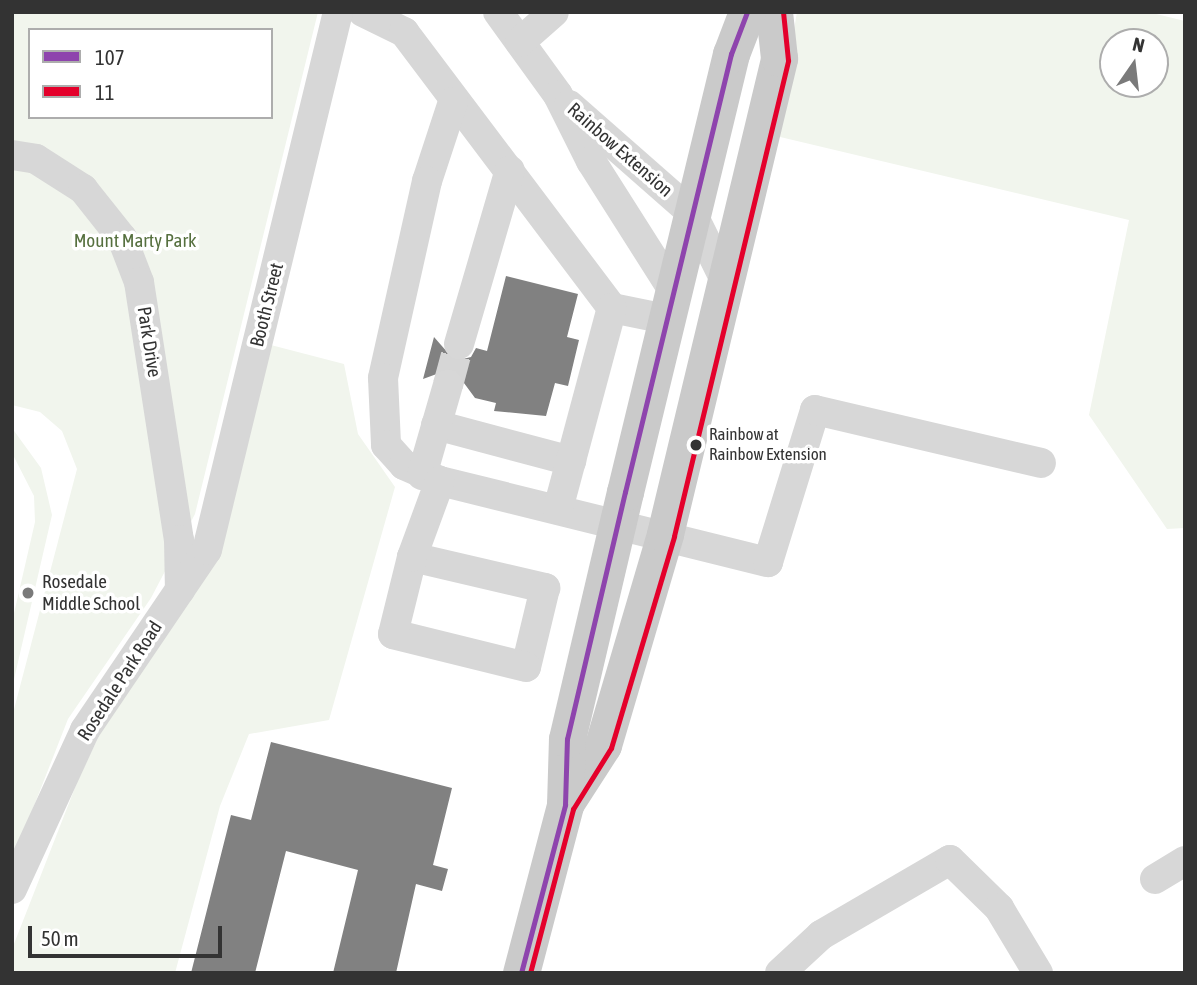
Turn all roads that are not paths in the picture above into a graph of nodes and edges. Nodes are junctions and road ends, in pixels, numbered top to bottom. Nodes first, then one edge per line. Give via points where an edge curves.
1 (338, 12) edge
2 (363, 12) edge
3 (498, 12) edge
4 (554, 12) edge
5 (747, 12) edge
6 (774, 12) edge
7 (520, 42) junction
8 (558, 95) junction
9 (453, 102) junction
10 (12, 155) edge
11 (510, 170) junction
12 (692, 213) junction
13 (723, 276) junction
14 (670, 304) junction
15 (612, 308) junction
16 (460, 344) tunnel mouth
17 (448, 385) tunnel mouth
18 (436, 425) junction
19 (570, 461) junction
20 (1041, 463) dead end
21 (431, 478) junction
22 (558, 509) junction
23 (618, 523) junction
24 (665, 534) junction
25 (412, 557) junction
26 (180, 590) junction
27 (565, 805) junction
28 (1185, 861) edge
29 (1154, 879) dead end
30 (12, 889) edge
31 (521, 973) edge
32 (780, 973) edge
33 (1038, 973) edge

1 - 26 street, Booth Street via 207,550
2 - 9 street via 404,32
3 - 7 street, Rainbow Extension
4 - 7 street
5 - 12 main road
6 - 13 main road via 779,58
7 - 8 street, Rainbow Extension
8 - 12 street, Rainbow Extension
8 - 14 street, Rainbow Extension
9 - 11 street
9 - 21 street via 427,181 383,378 386,445
10 - 26 street, Park Drive via 36,159 83,188 122,238 139,282 179,540
11 - 15 street
11 - 16 street
12 - 13 street, Rainbow Extension
12 - 14 main road
13 - 24 main road
14 - 15 street
14 - 23 main road
15 - 19 street
17 - 18 street
18 - 19 street
18 - 21 street
19 - 22 street
20 - 24 street via 815,410 768,562
21 - 22 street
21 - 25 street
22 - 23 street
23 - 24 street
23 - 27 main road via 567,739
24 - 27 main road via 603,745
25 - 25 street via 545,588 526,667 393,634
26 - 30 street, Rosedale Park Road via 85,730
27 - 31 main road
28 - 29 street
32 - 33 street via 821,935 950,860 999,908

